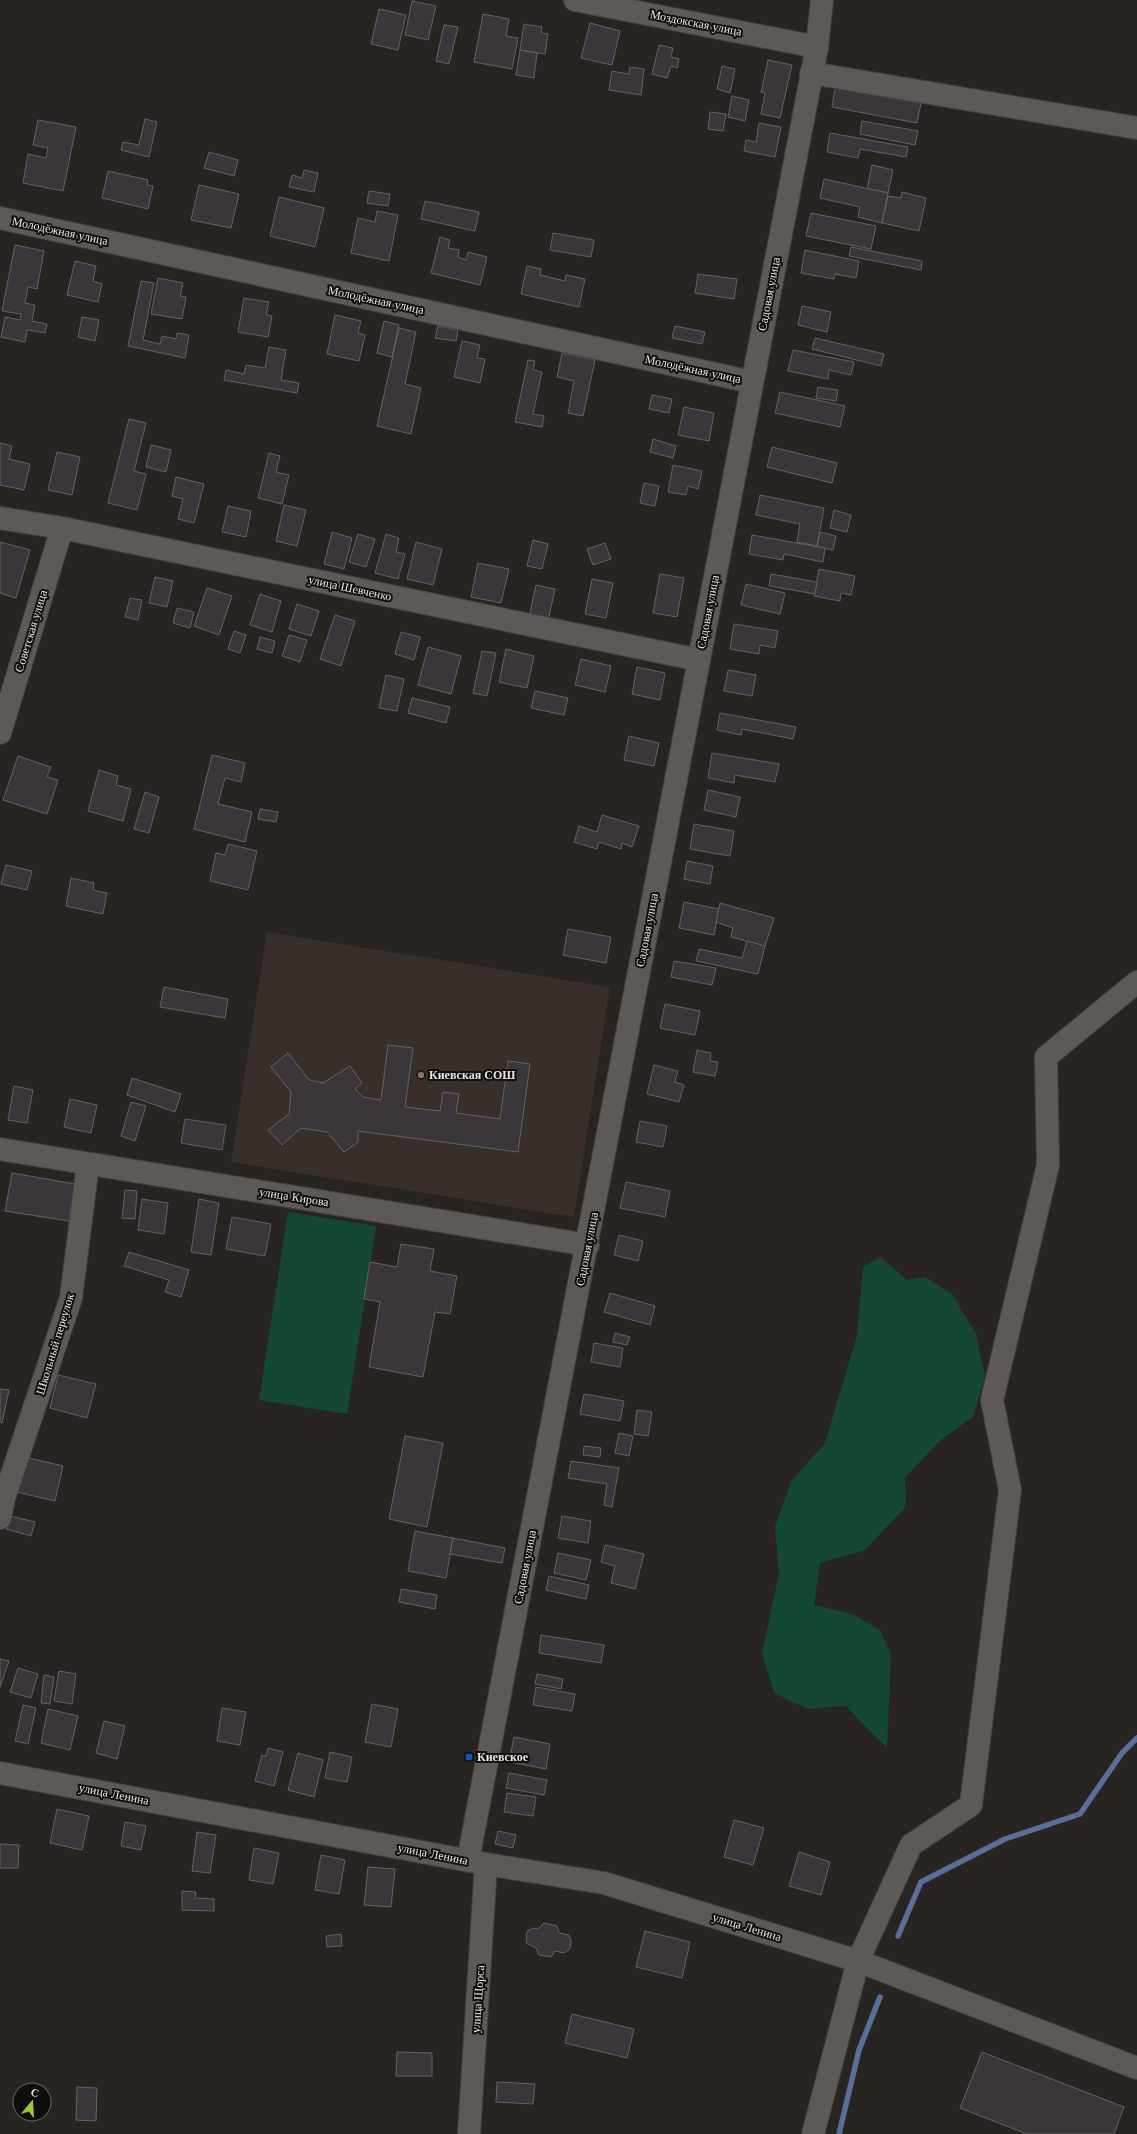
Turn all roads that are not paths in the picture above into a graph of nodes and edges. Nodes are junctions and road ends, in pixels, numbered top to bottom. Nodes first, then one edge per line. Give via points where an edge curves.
1 (575, 0) edge
2 (822, 0) edge
3 (817, 47) junction
4 (812, 73) junction
5 (1137, 128) edge
6 (0, 218) edge
7 (752, 382) junction
8 (0, 518) edge
9 (62, 528) junction
10 (699, 660) junction
11 (0, 733) edge
12 (1137, 982) edge
13 (0, 1149) edge
14 (88, 1164) junction
15 (588, 1245) junction
16 (0, 1518) edge
17 (0, 1773) edge
18 (477, 1862) junction
19 (858, 1961) junction
20 (1137, 2068) edge
21 (469, 2134) edge
22 (812, 2134) edge

1 - 3 street, Моздокская улица
2 - 3 street, Садовая улица
3 - 4 street, Садовая улица
4 - 5 street
4 - 7 street, Садовая улица
6 - 7 street, Молодёжная улица
7 - 10 street, Садовая улица
8 - 9 street, улица Шевченко
9 - 10 street, улица Шевченко
9 - 11 street, Советская улица
10 - 15 street, Садовая улица
12 - 19 street via 1046,1057 1048,1165 992,1400 1010,1490 971,1805 911,1845
13 - 14 street, улица Кирова
14 - 15 street, улица Кирова
14 - 16 street, Школьный переулок via 71,1298 4,1498
15 - 18 street, Садовая улица
17 - 18 street, улица Ленина
18 - 19 street, улица Ленина via 604,1883
18 - 21 street, улица Щорса
19 - 20 street, улица Ленина
19 - 22 street

